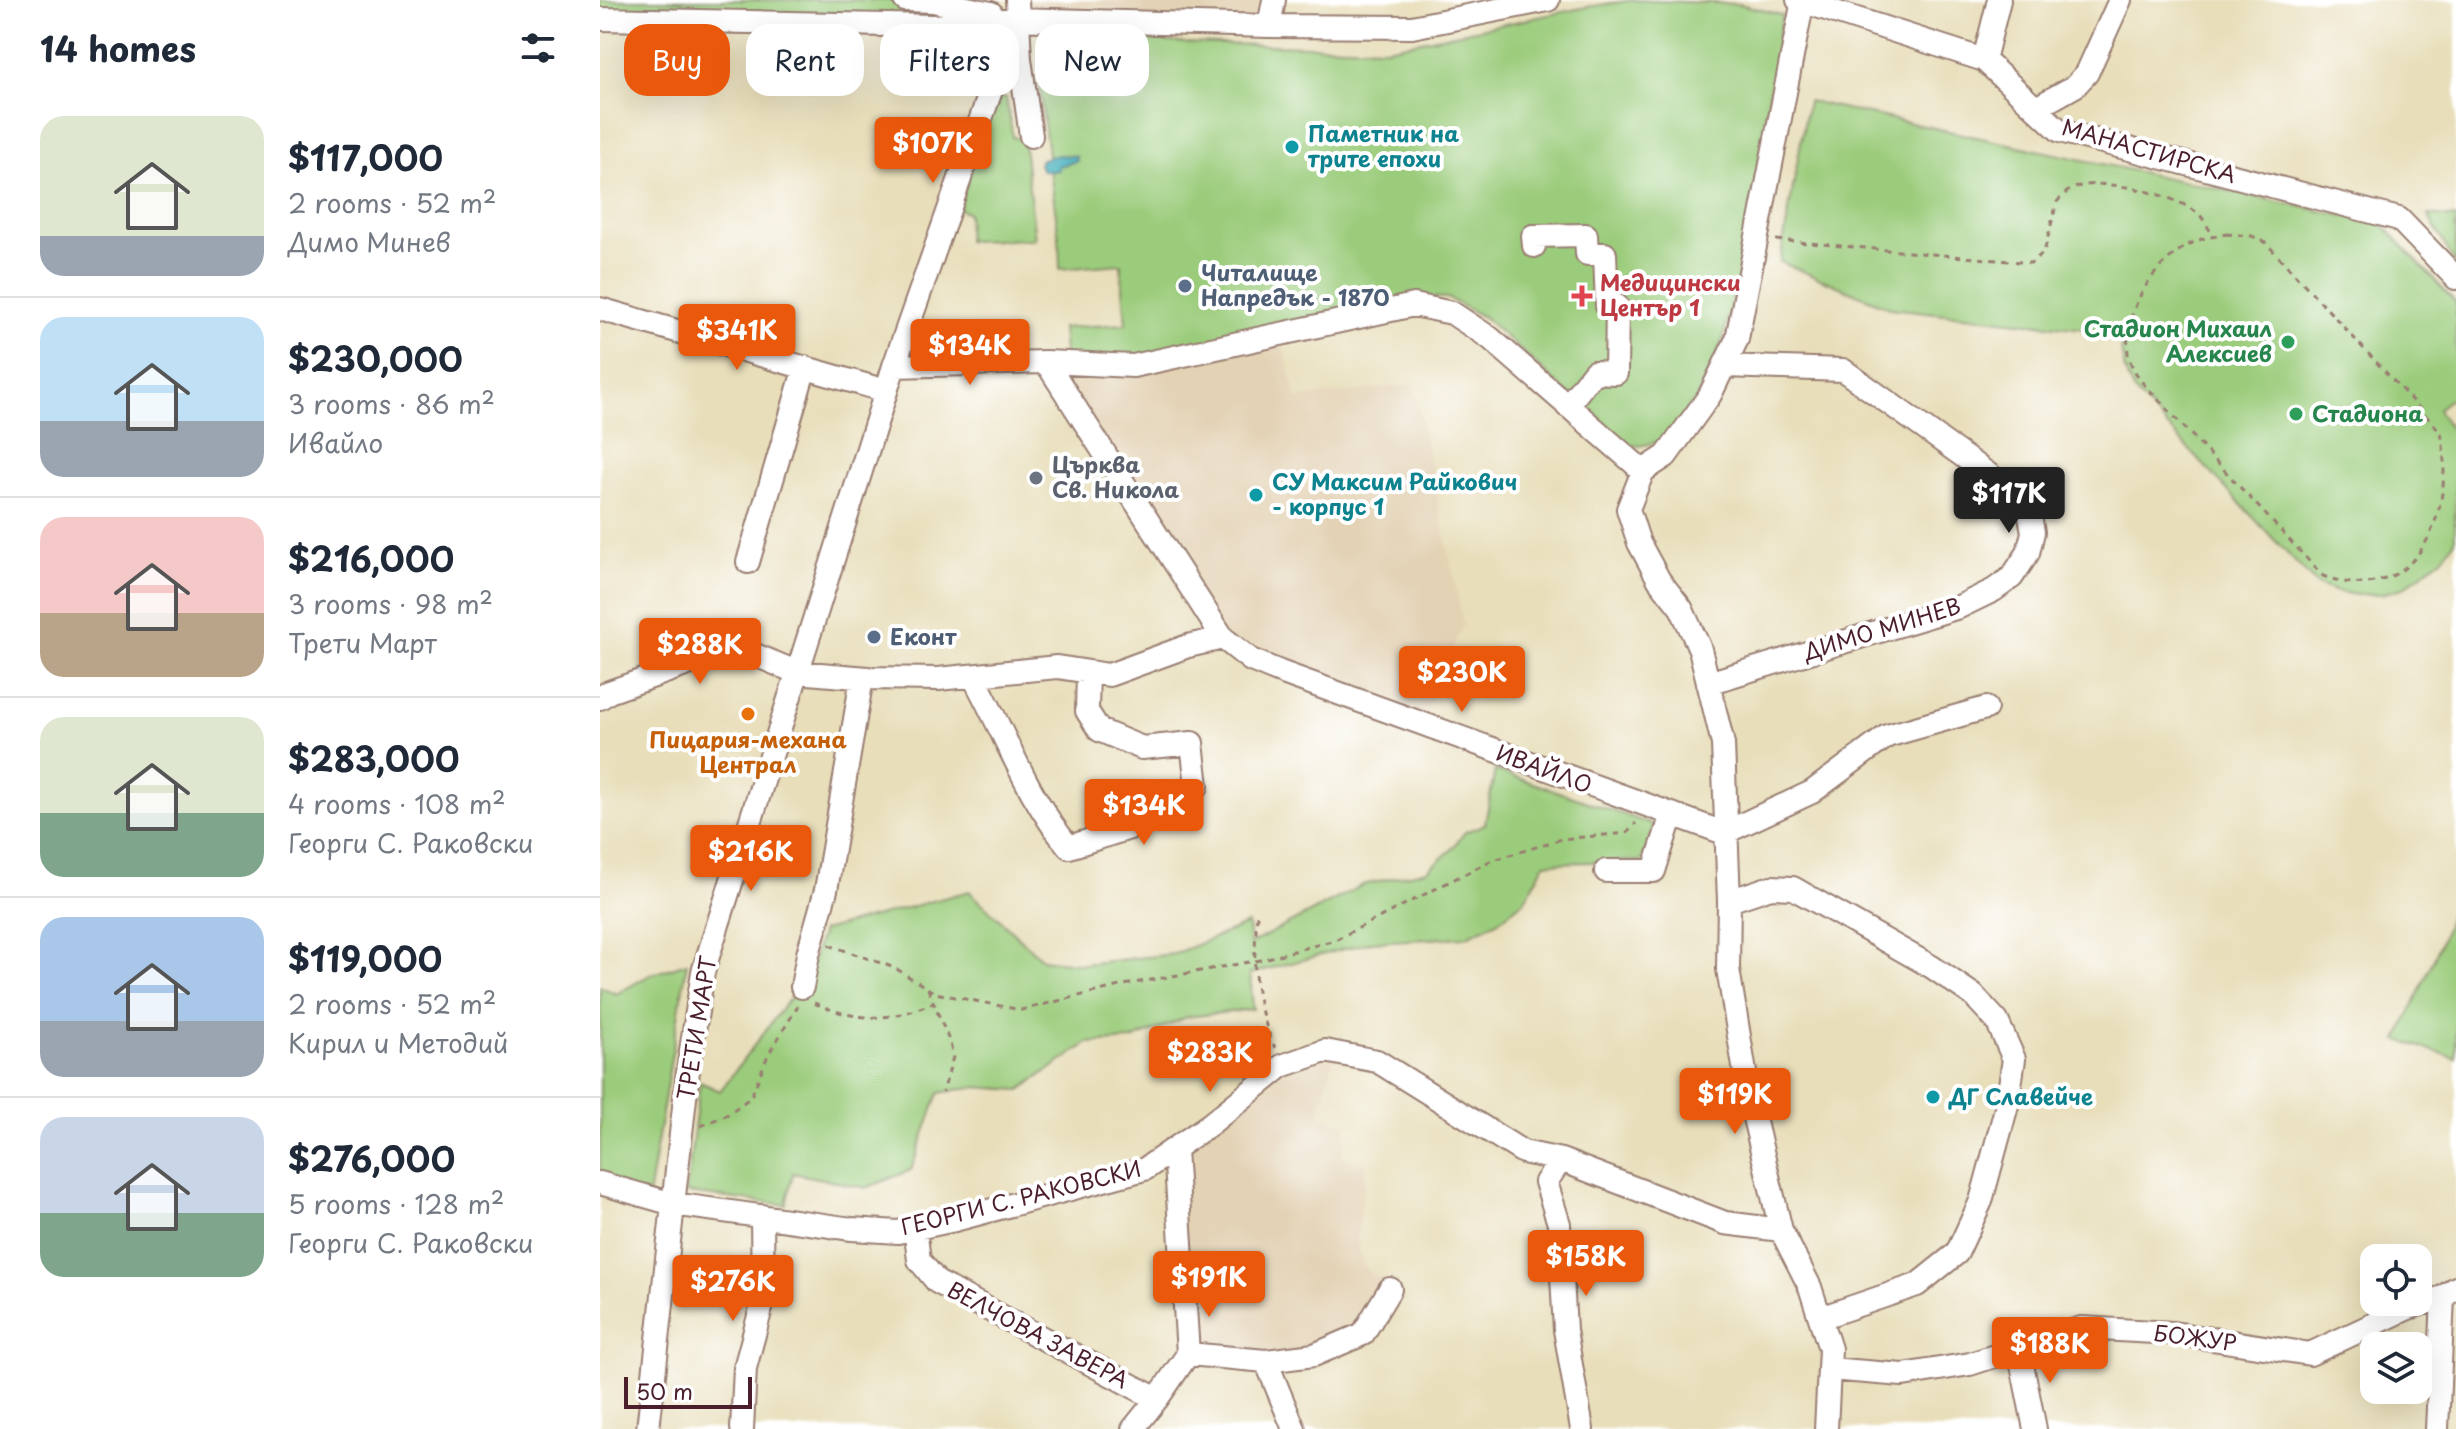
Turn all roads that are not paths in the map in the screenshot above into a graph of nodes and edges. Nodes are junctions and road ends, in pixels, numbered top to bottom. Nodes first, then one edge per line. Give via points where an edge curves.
1 (905, 0) edge
2 (1274, 0) edge
3 (1548, 0) edge
4 (1801, 0) edge
5 (1999, 0) edge
6 (2120, 0) edge
7 (1016, 9) edge
8 (600, 19) edge
9 (1269, 26) junction
10 (1984, 60) junction
11 (2036, 108) junction
12 (1031, 136) dead end
13 (1534, 246) dead end
14 (2456, 278) edge
15 (600, 309) edge
16 (1046, 362) junction
17 (894, 366) junction
18 (1724, 366) junction
19 (805, 367) junction
20 (886, 391) junction
21 (1567, 406) junction
22 (1643, 471) junction
23 (748, 562) dead end
24 (1223, 638) junction
25 (796, 672) junction
26 (1088, 672) junction
27 (973, 676) junction
28 (862, 678) junction
29 (1708, 683) junction
30 (603, 690) edge
31 (1986, 708) dead end
32 (1672, 814) junction
33 (1724, 833) junction
34 (1606, 871) dead end
35 (1729, 901) junction
36 (801, 992) road end
37 (1175, 1149) junction
38 (1561, 1160) junction
39 (600, 1183) edge
40 (673, 1204) junction
41 (762, 1216) junction
42 (915, 1228) junction
43 (1781, 1230) junction
44 (1390, 1289) dead end
45 (2449, 1293) edge
46 (1820, 1318) junction
47 (2019, 1350) junction
48 (1188, 1354) junction
49 (1266, 1361) junction
50 (1829, 1369) junction
51 (1157, 1399) junction
52 (648, 1429) edge
53 (742, 1429) edge
54 (1133, 1429) edge
55 (1294, 1429) edge
56 (1582, 1429) edge
57 (1826, 1429) edge
58 (2035, 1429) edge
59 (2437, 1429) edge

1 - 7 street
2 - 9 street
3 - 9 street via 1412,27
4 - 10 street, МАНАСТИРСКА
4 - 18 street via 1737,339
5 - 10 street
6 - 11 street via 2087,73
7 - 8 street via 935,26
7 - 9 street
7 - 12 street
7 - 17 street, ТРЕТИ МАРТ
10 - 11 street, МАНАСТИРСКА
11 - 14 street, МАНАСТИРСКА via 2060,131 2399,219
13 - 21 street via 1533,236 1586,235 1587,254 1605,254 1607,306 1617,306 1616,373 1594,372
15 - 19 street
16 - 17 street
16 - 21 street via 1133,366 1414,305 1452,313 1490,338
16 - 24 street, ИВАЙЛО
17 - 20 street, ТРЕТИ МАРТ
18 - 22 street via 1666,456
18 - 29 street, ДИМО МИНЕВ via 1843,370 2002,484 2029,511 2033,532 2028,553 2012,577 1959,607
19 - 20 street
19 - 23 street
20 - 25 street, ТРЕТИ МАРТ
21 - 22 street
22 - 29 street via 1628,509 1639,543 1700,649
24 - 26 street via 1109,675
24 - 32 street, ИВАЙЛО via 1251,660 1280,672
25 - 28 street
25 - 30 street via 736,647
25 - 40 street, ТРЕТИ МАРТ via 703,972
26 - 27 street via 1057,667
26 - 27 street via 1087,711 1099,730 1142,748 1192,743 1197,786 1169,811 1069,847 1010,754
27 - 28 street
28 - 36 street via 829,877
29 - 33 street via 1723,744
31 - 33 street via 1887,736 1812,792
32 - 33 street, ИВАЙЛО
32 - 34 street via 1654,871
33 - 35 street
35 - 43 street via 1728,969 1749,1097
35 - 46 street via 1771,887 1793,888 1973,995 1997,1021 2014,1059 1981,1201 1957,1253 1917,1285
37 - 38 street, ГЕОРГИ С. РАКОВСКИ via 1282,1066 1325,1051 1377,1061 1523,1152
37 - 42 street, ГЕОРГИ С. РАКОВСКИ via 1145,1169
37 - 48 street
38 - 43 street, ГЕОРГИ С. РАКОВСКИ via 1725,1223
38 - 56 street via 1546,1182 1559,1224 1565,1330
39 - 40 street, ГЕОРГИ С. РАКОВСКИ
40 - 41 street, ГЕОРГИ С. РАКОВСКИ
40 - 52 street, ТРЕТИ МАРТ
41 - 42 street, ГЕОРГИ С. РАКОВСКИ via 852,1229
41 - 53 street via 763,1301 745,1368
42 - 51 street, ВЕЛЧОВА ЗАВЕРА via 919,1260 937,1282
43 - 46 street
44 - 49 street via 1363,1334 1314,1355
45 - 47 street, БОЖУР via 2310,1354 2173,1333 2081,1328
45 - 59 street
46 - 50 street via 1830,1349
47 - 50 street, БОЖУР via 1903,1375
47 - 58 street
48 - 49 street
48 - 51 street
49 - 55 street
50 - 57 street
51 - 54 street, ВЕЛЧОВА ЗАВЕРА

